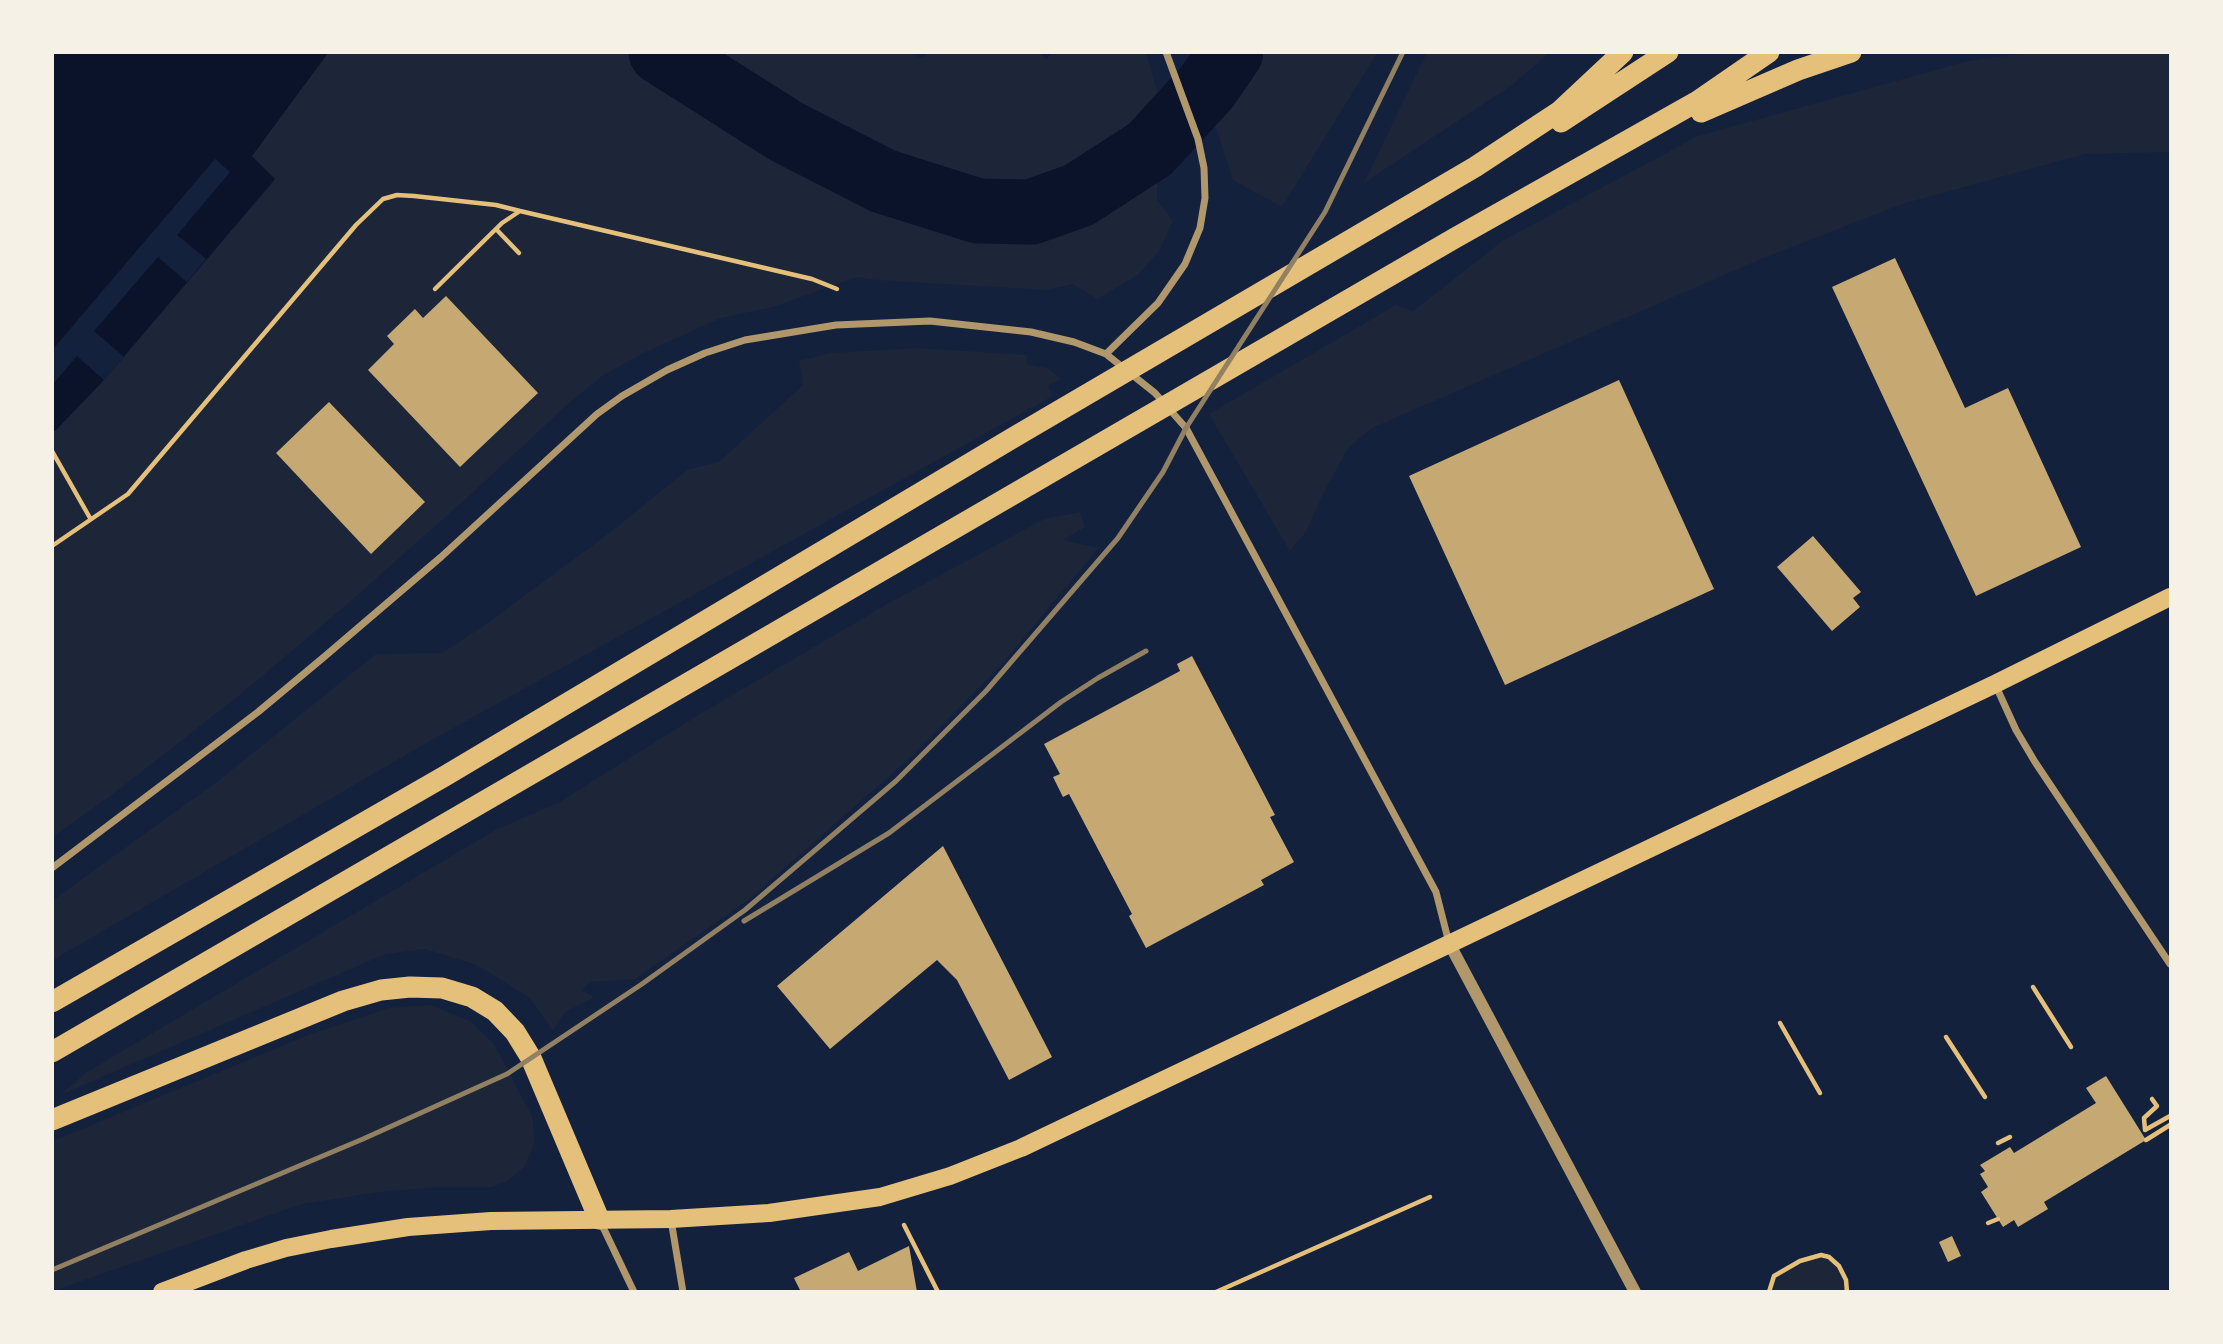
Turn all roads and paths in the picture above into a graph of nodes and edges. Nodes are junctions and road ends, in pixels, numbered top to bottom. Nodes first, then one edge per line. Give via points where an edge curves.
1 (1166, 52) edge
2 (1623, 52) edge
3 (1668, 52) edge
4 (1769, 52) edge
5 (1851, 52) edge
6 (1475, 167) junction
7 (1560, 178) junction
8 (520, 211) junction
9 (496, 229) junction
10 (519, 253) dead end
11 (435, 289) dead end
12 (837, 289) dead end
13 (1106, 354) junction
14 (52, 451) edge
15 (90, 518) junction
16 (52, 546) edge
17 (2171, 597) edge
18 (1996, 684) junction
19 (52, 868) edge
20 (1449, 943) junction
21 (2171, 964) edge
22 (2033, 987) dead end
23 (52, 1002) edge
24 (1780, 1023) dead end
25 (1946, 1037) dead end
26 (2071, 1047) dead end
27 (52, 1052) edge
28 (1820, 1093) dead end
29 (1985, 1097) dead end
30 (2152, 1099) dead end
31 (2171, 1116) edge
32 (52, 1120) edge
33 (2171, 1125) edge
34 (2010, 1137) dead end
35 (2146, 1140) dead end
36 (1998, 1143) dead end
37 (1430, 1197) dead end
38 (599, 1219) junction
39 (671, 1219) junction
40 (1998, 1219) dead end
41 (1988, 1223) dead end
42 (904, 1225) dead end
43 (162, 1292) edge
44 (634, 1292) edge
45 (683, 1292) edge
46 (938, 1292) edge
47 (1216, 1292) edge
48 (1635, 1292) edge
49 (1769, 1292) edge
50 (1847, 1292) edge

1 - 13 street via 1204,168 1200,228 1185,264 1158,303
2 - 6 highway via 1560,111
3 - 6 highway via 1575,115
4 - 7 highway via 1699,101
5 - 7 highway via 1721,102
6 - 23 highway via 445,776
7 - 27 highway
8 - 9 path
8 - 12 path via 812,279
8 - 15 path via 414,196 383,199 128,494
9 - 10 path
9 - 11 path
13 - 19 street via 1073,342 986,325 876,322 745,340 667,370 597,414 371,619
13 - 20 street via 1155,393 1186,428 1436,892
14 - 15 path
15 - 16 path
17 - 18 main road
18 - 20 main road
18 - 21 street via 2035,762
20 - 39 main road via 1021,1149 950,1176 880,1197 769,1213
20 - 48 street
22 - 26 path
24 - 28 path
25 - 29 path
30 - 31 path via 2157,1106 2144,1118 2145,1129
32 - 38 highway via 343,1001 381,990 442,988 472,997 495,1011 515,1032 531,1058
33 - 35 path
34 - 36 path
37 - 47 path
38 - 39 main road
38 - 43 main road via 491,1221 331,1238 246,1260
38 - 44 street
39 - 45 street
40 - 41 path
42 - 46 path
49 - 50 path via 1774,1276 1821,1255 1839,1266

